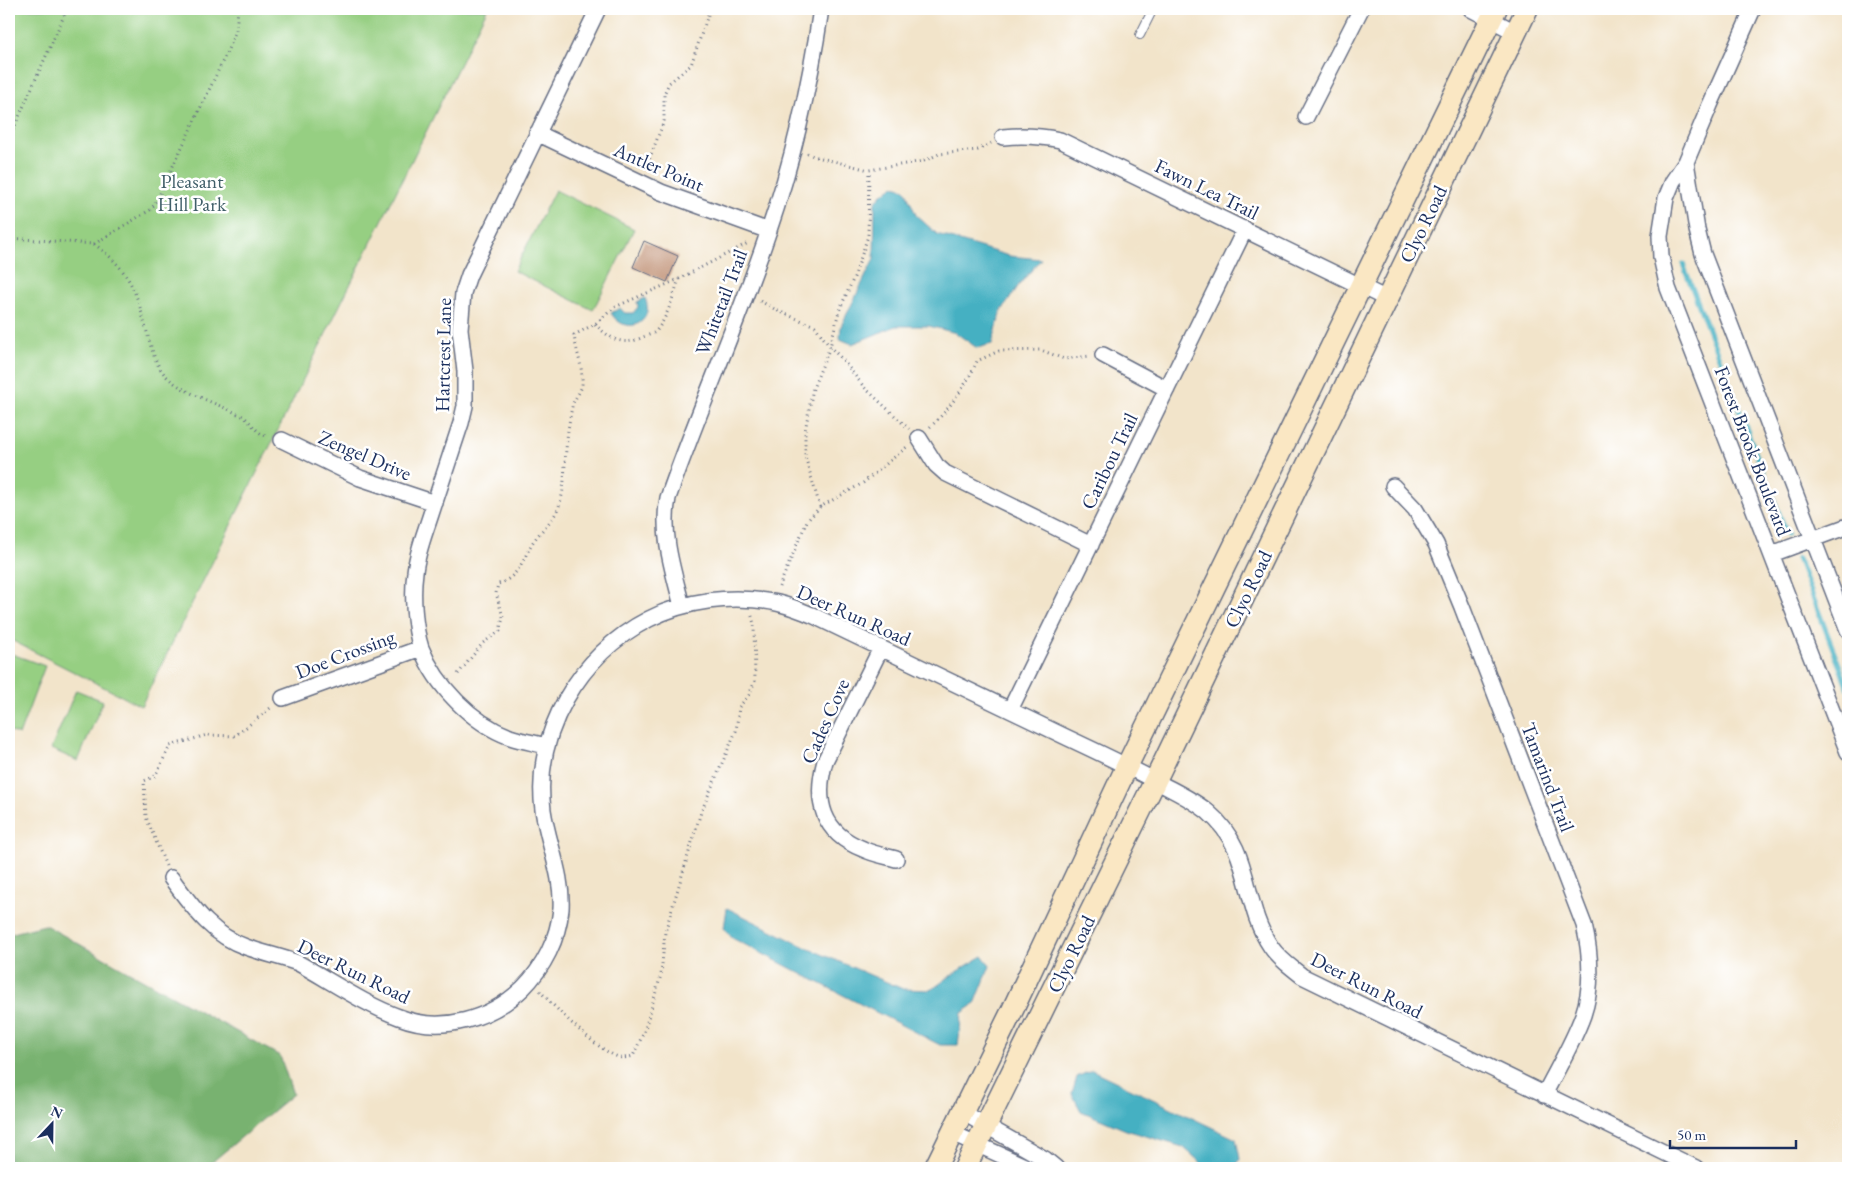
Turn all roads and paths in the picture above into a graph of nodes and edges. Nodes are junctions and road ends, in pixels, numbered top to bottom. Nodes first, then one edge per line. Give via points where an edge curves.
1 (67, 9) edge
2 (238, 9) edge
3 (598, 9) edge
4 (710, 9) edge
5 (821, 9) edge
6 (1153, 9) edge
7 (1361, 9) edge
8 (1470, 9) edge
9 (1527, 9) edge
10 (1753, 9) edge
11 (1493, 14) edge
12 (1515, 32) junction
13 (1140, 35) dead end
14 (1306, 117) dead end
15 (537, 134) junction
16 (1003, 137) joint
17 (9, 139) edge
18 (793, 146) junction
19 (1686, 162) junction
20 (869, 170) junction
21 (640, 183) junction
22 (1245, 229) junction
23 (769, 231) junction
24 (9, 238) edge
25 (94, 244) junction
26 (679, 279) junction
27 (1360, 286) junction
28 (747, 293) junction
29 (1387, 299) junction
30 (595, 324) junction
31 (830, 347) junction
32 (1103, 355) joint
33 (1167, 388) junction
34 (919, 438) junction
35 (282, 440) joint
36 (1393, 486) dead end
37 (434, 504) junction
38 (820, 507) junction
39 (1848, 526) edge
40 (1813, 540) junction
41 (1091, 545) junction
42 (1772, 554) junction
43 (745, 599) junction
44 (773, 602) junction
45 (682, 606) junction
46 (1848, 630) edge
47 (421, 648) junction
48 (881, 648) junction
49 (458, 674) dead end
50 (283, 698) joint
51 (1010, 710) junction
52 (547, 746) junction
53 (1848, 752) edge
54 (1127, 766) junction
55 (1155, 781) junction
56 (896, 859) dead end
57 (171, 878) joint
58 (531, 980) junction
59 (1544, 1095) junction
60 (962, 1112) junction
61 (986, 1125) junction
62 (952, 1133) junction
63 (976, 1145) junction
64 (934, 1168) edge
65 (965, 1168) edge
66 (1029, 1168) edge
67 (1056, 1168) edge
68 (1696, 1168) edge

1 - 17 path
2 - 25 path via 236,30 230,45 155,204
3 - 15 street, Hartcrest Lane
4 - 21 path via 690,65 668,82 664,94 664,121
5 - 18 street, Whitetail Trail
6 - 13 lane
7 - 14 street
8 - 11 street
9 - 12 street, Clyo Road
10 - 19 street, Forest Brook Boulevard
11 - 12 street
11 - 27 street, Clyo Road
12 - 29 street, Clyo Road
15 - 21 street, Antler Point
15 - 37 street, Hartcrest Lane via 468,275 460,329 465,406 462,424
16 - 20 path via 978,150 939,154 924,161
16 - 22 street, Fawn Lea Trail via 1043,136 1060,140
18 - 20 path via 813,156
18 - 23 street, Whitetail Trail
19 - 40 street, Forest Brook Boulevard via 1703,254
19 - 42 street, Forest Brook Boulevard via 1673,181 1663,208 1661,257 1668,288
20 - 31 path via 868,236 839,311
21 - 23 street, Antler Point
22 - 27 street, Fawn Lea Trail
22 - 33 street, Caribou Trail
23 - 26 path
23 - 28 street, Whitetail Trail
24 - 25 path
25 - 35 path via 121,268 136,293 152,349 161,370 170,380 244,417 262,435
26 - 30 path via 615,307
26 - 30 path via 656,332 636,341 620,342 604,334
27 - 29 street, Fawn Lea Trail
27 - 54 street, Clyo Road
28 - 31 path via 778,311 815,326
28 - 45 street, Whitetail Trail via 668,498 666,543
29 - 55 street, Clyo Road
30 - 49 path via 574,335 582,386 572,405 564,489 557,510 530,547 523,563 507,582 498,584 496,593 503,617 500,631 484,643
31 - 34 path via 864,387
31 - 38 path via 813,388 805,431 805,456
32 - 33 street
32 - 34 path via 1064,359 1041,350 999,351 977,361 971,376 941,418
33 - 41 street, Caribou Trail
34 - 38 path via 863,483
34 - 41 street via 936,465 945,472
35 - 37 street, Zengel Drive via 360,478
36 - 59 street, Tamarind Trail via 1415,509 1436,544 1589,944 1591,964 1583,1016
37 - 47 street, Hartcrest Lane via 415,571 417,633
38 - 44 path via 807,521
39 - 40 street
40 - 42 street
40 - 46 street, Forest Brook Boulevard
41 - 51 street, Caribou Trail
42 - 53 street, Forest Brook Boulevard
43 - 44 street, Deer Run Road
43 - 45 street, Deer Run Road
43 - 58 path via 754,624 755,681 739,708 736,731 701,812 665,932 661,975 644,1032 633,1056 621,1058 600,1046 554,1007
44 - 48 street, Deer Run Road via 812,615
45 - 52 street, Deer Run Road via 633,627 589,665 568,695
47 - 50 street, Doe Crossing
47 - 52 street, Hartcrest Lane via 444,687 463,707 510,737
48 - 51 street, Deer Run Road
48 - 56 street, Cades Cove via 825,761 819,795 827,822 848,842 863,850
50 - 57 path via 234,736 206,735 170,746 155,776 144,780 146,817
51 - 54 street, Deer Run Road
52 - 58 street, Deer Run Road via 542,782 543,809 561,889 561,910 551,948
54 - 55 street, Deer Run Road
54 - 60 street, Clyo Road
55 - 59 street, Deer Run Road via 1208,812 1226,832 1240,858 1261,929 1282,960 1314,983
55 - 61 street, Clyo Road
57 - 58 street, Deer Run Road via 199,915 229,939 283,957 400,1018 436,1024 476,1018 512,998
59 - 68 street, Deer Run Road
60 - 61 street
60 - 62 street, Clyo Road
61 - 63 street, Clyo Road
61 - 67 street
62 - 63 street
62 - 64 street, Clyo Road
63 - 65 street, Clyo Road
63 - 66 street

